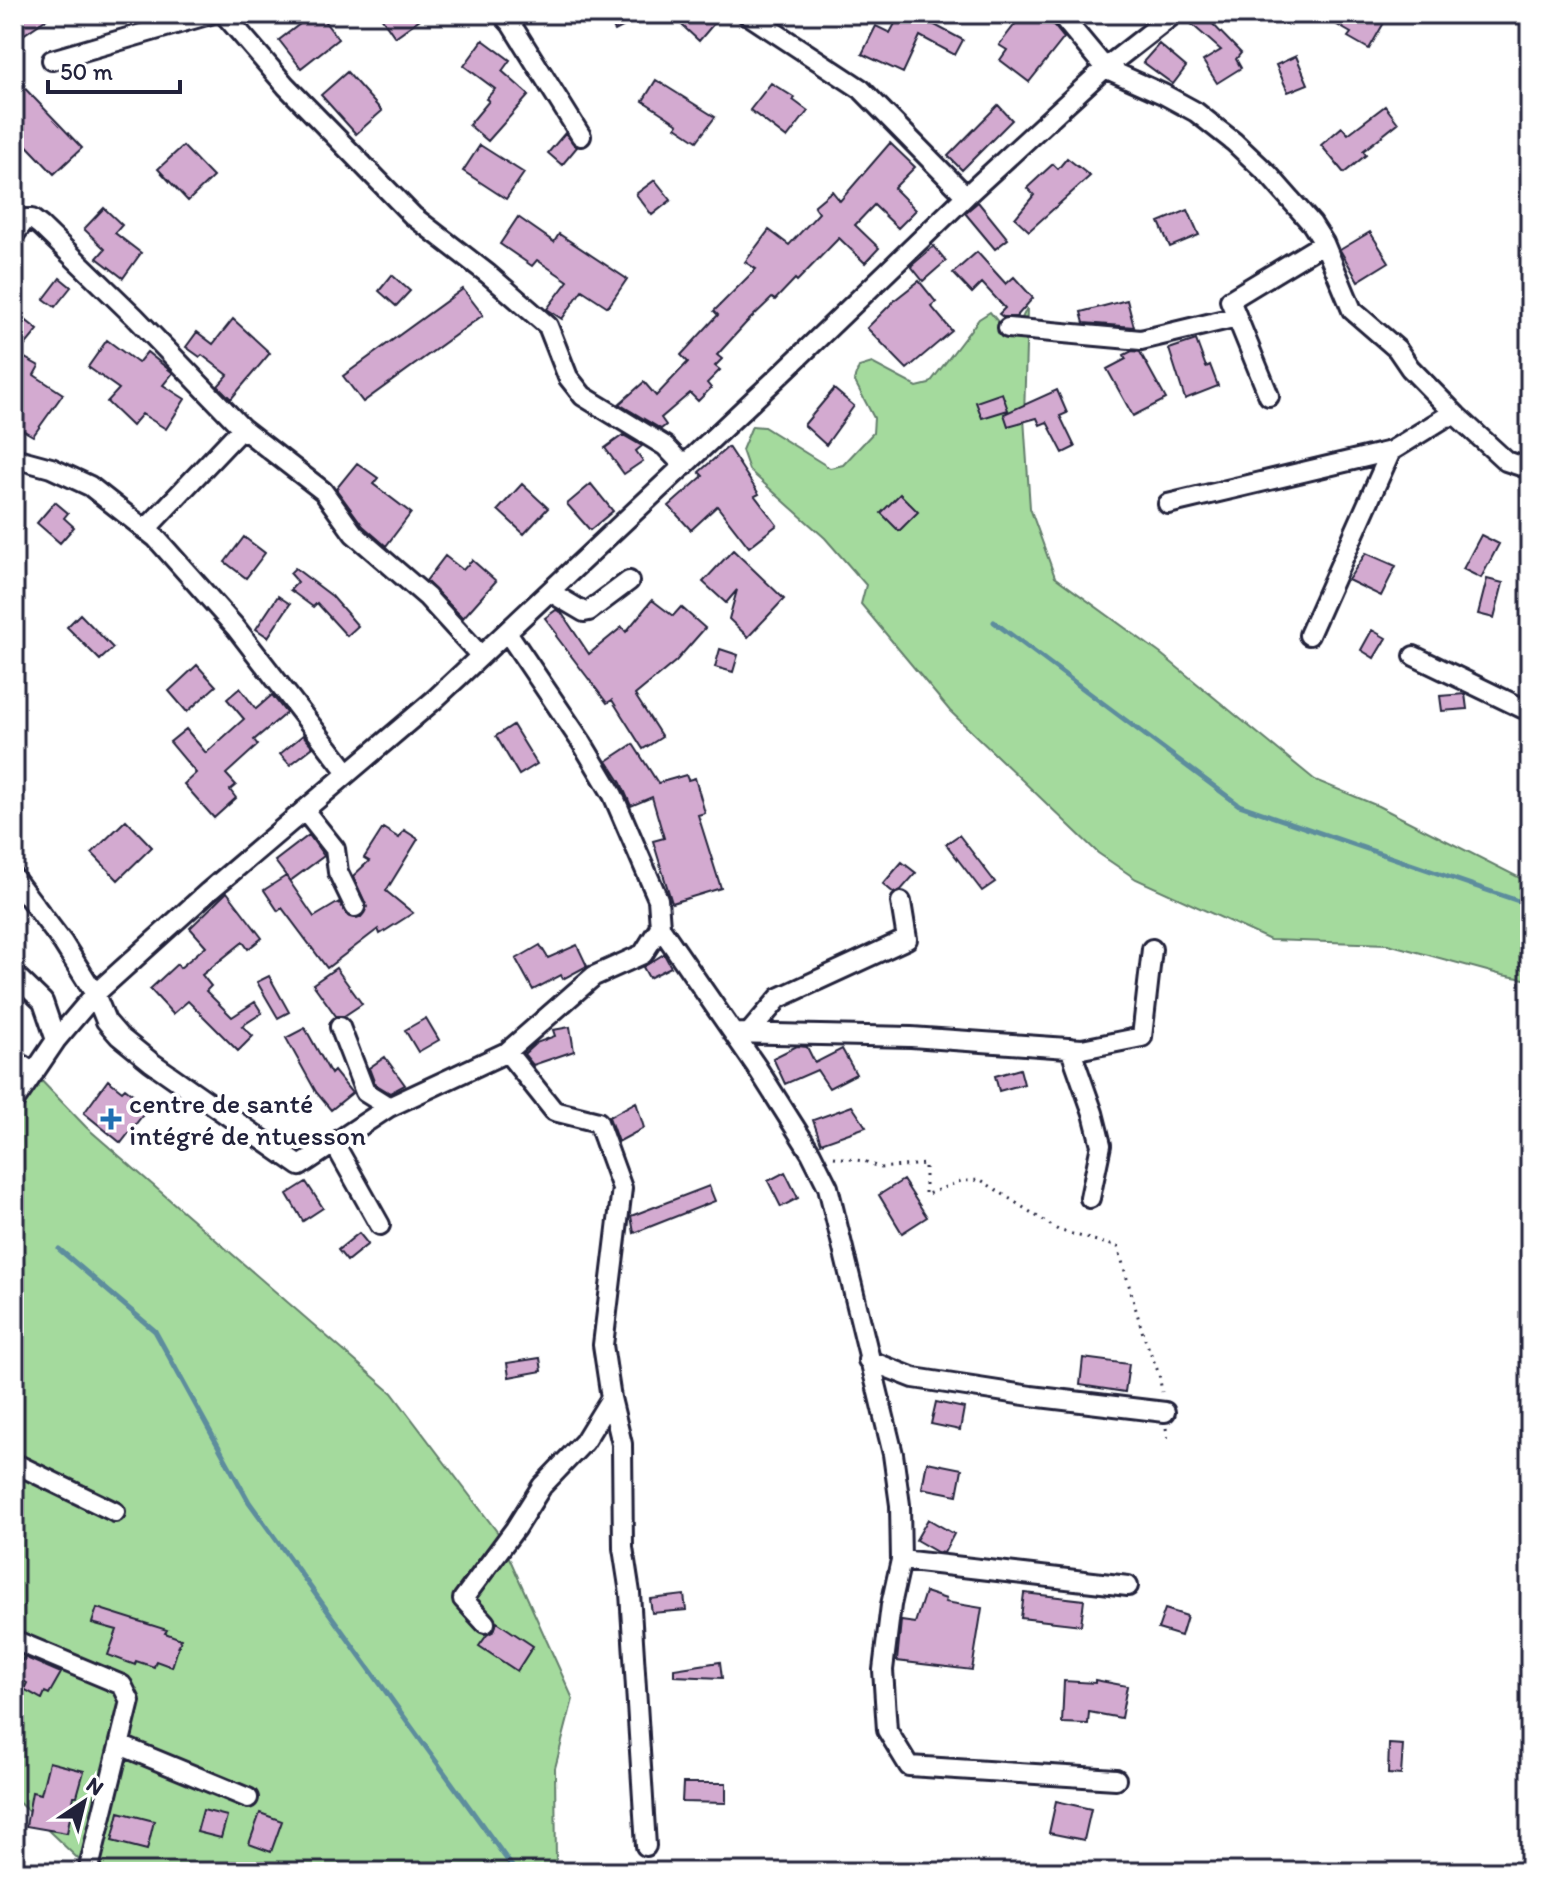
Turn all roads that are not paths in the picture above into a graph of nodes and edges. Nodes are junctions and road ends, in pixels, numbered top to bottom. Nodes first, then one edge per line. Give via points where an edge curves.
1 (210, 14) edge
2 (224, 14) edge
3 (502, 14) edge
4 (747, 14) edge
5 (1060, 14) edge
6 (1174, 14) edge
7 (52, 60) dead end
8 (1105, 68) junction
9 (581, 136) dead end
10 (966, 196) junction
11 (14, 235) edge
12 (1324, 243) junction
13 (1237, 317) junction
14 (1008, 328) dead end
15 (1269, 396) dead end
16 (1457, 416) junction
17 (242, 428) junction
18 (1391, 451) junction
19 (14, 458) edge
20 (684, 466) junction
21 (1530, 469) edge
22 (1168, 504) dead end
23 (145, 530) junction
24 (629, 581) dead end
25 (550, 592) junction
26 (507, 632) junction
27 (1309, 635) dead end
28 (480, 655) junction
29 (1414, 656) dead end
30 (1530, 708) edge
31 (348, 773) junction
32 (304, 810) junction
33 (14, 878) edge
34 (901, 902) dead end
35 (355, 907) dead end
36 (660, 927) junction
37 (1152, 949) dead end
38 (14, 974) edge
39 (95, 994) junction
40 (340, 1027) dead end
41 (741, 1033) junction
42 (56, 1040) junction
43 (1070, 1048) junction
44 (507, 1052) junction
45 (14, 1060) edge
46 (34, 1073) junction
47 (14, 1102) edge
48 (389, 1107) junction
49 (334, 1143) junction
50 (1090, 1198) dead end
51 (380, 1225) dead end
52 (868, 1360) junction
53 (611, 1398) junction
54 (1165, 1412) road end
55 (14, 1463) edge
56 (115, 1512) dead end
57 (901, 1560) junction
58 (1128, 1586) dead end
59 (485, 1623) dead end
60 (14, 1640) edge
61 (120, 1745) junction
62 (1116, 1779) dead end
63 (248, 1798) dead end
64 (646, 1846) dead end
65 (88, 1872) edge

1 - 7 street
2 - 20 street via 413,216 548,326 568,377 583,396 665,446
3 - 9 street
4 - 10 street via 861,89
5 - 8 street
6 - 8 street
8 - 10 street
8 - 12 street via 1196,112 1234,142 1292,199
10 - 20 street
11 - 17 street via 26,219 41,226
12 - 13 street via 1230,300
12 - 16 street via 1352,310 1397,349
13 - 14 street via 1141,340
13 - 15 street
16 - 18 street via 1446,417
16 - 21 street via 1506,461
17 - 23 street
17 - 28 street via 323,491 354,534 427,597
18 - 22 street
18 - 27 street
19 - 23 street via 90,486
20 - 25 street
23 - 31 street via 236,628
24 - 25 street via 584,612
25 - 26 street
26 - 28 street
26 - 36 street via 613,795 658,899
28 - 31 street
29 - 30 street
31 - 32 street
32 - 35 street via 335,849 338,872
32 - 39 street
33 - 39 street
34 - 41 street via 907,939 779,998
36 - 41 street
36 - 44 street via 643,954 594,976
37 - 43 street via 1142,1037
38 - 42 street via 43,1002
39 - 42 street
39 - 49 street via 119,1036 300,1166
40 - 48 street via 365,1092
41 - 43 street
41 - 52 street via 828,1187
42 - 46 street
43 - 50 street via 1101,1145
44 - 48 street
44 - 53 street via 554,1111 598,1122 622,1188 603,1345
45 - 46 street
46 - 47 street
48 - 49 street
49 - 51 street
52 - 54 street via 914,1378
52 - 57 street via 893,1454
53 - 59 street via 584,1442 542,1486 463,1599
53 - 64 street via 622,1444 623,1548
55 - 56 street
57 - 58 street
57 - 62 street via 883,1670 887,1730 909,1766
60 - 61 street via 122,1685 130,1701
61 - 63 street
61 - 65 street

